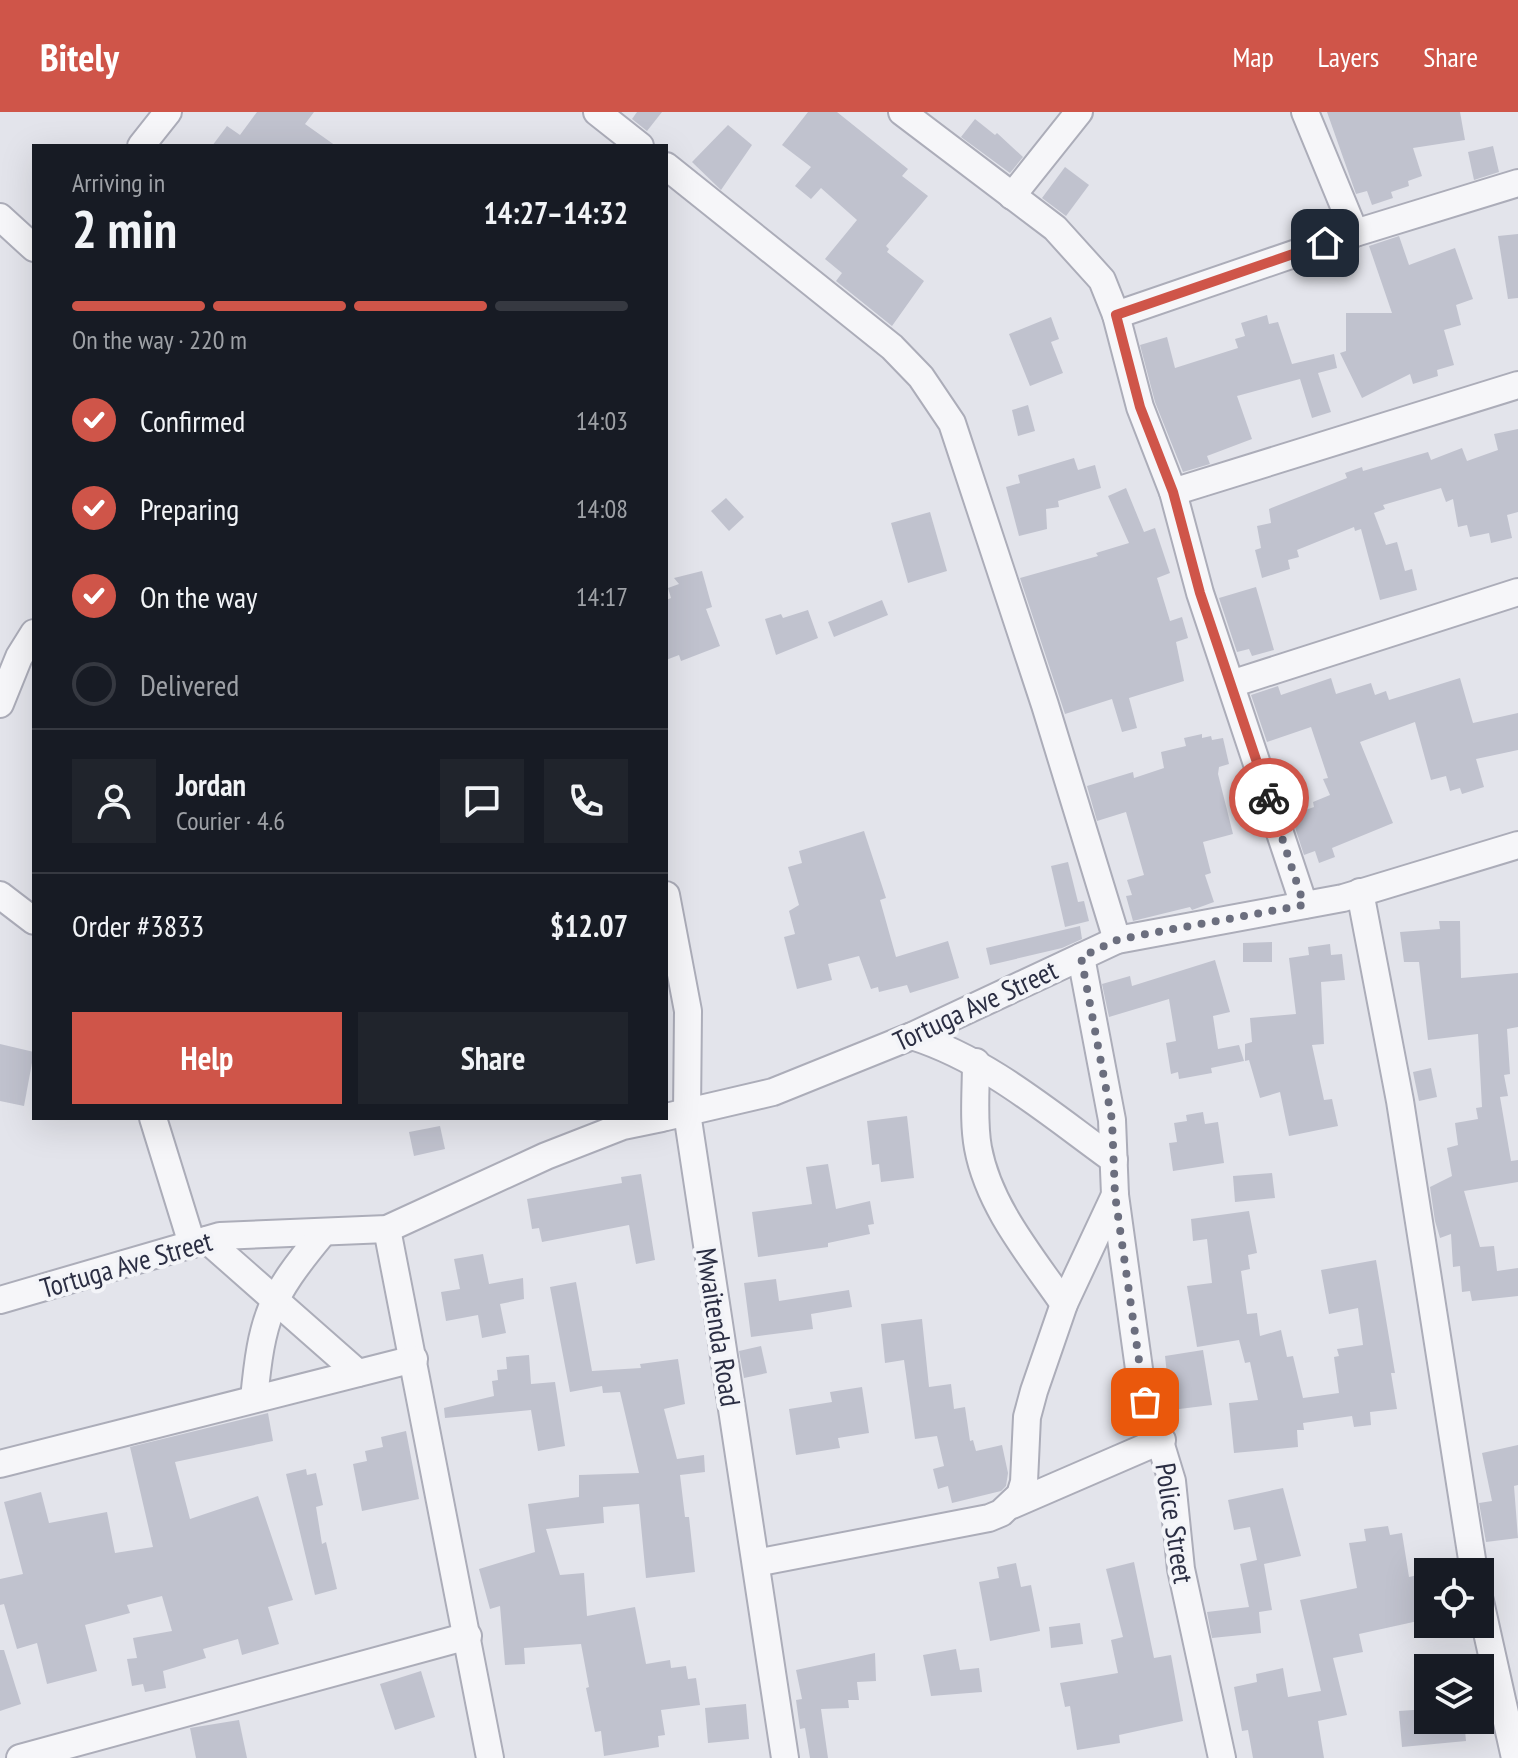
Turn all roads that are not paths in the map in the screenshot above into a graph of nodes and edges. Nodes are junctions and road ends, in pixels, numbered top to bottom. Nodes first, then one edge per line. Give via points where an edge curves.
1 (168, 112) edge
2 (597, 112) edge
3 (902, 112) edge
4 (1079, 112) edge
5 (1305, 112) edge
6 (143, 144) edge
7 (637, 144) edge
8 (668, 168) edge
9 (1518, 183) edge
10 (1012, 196) junction
11 (0, 217) edge
12 (1355, 233) junction
13 (32, 246) edge
14 (1116, 315) junction
15 (1518, 385) edge
16 (1173, 492) junction
17 (1518, 592) edge
18 (32, 637) edge
19 (1231, 684) junction
20 (0, 704) edge
21 (1518, 845) edge
22 (1360, 892) junction
23 (0, 895) edge
24 (1304, 905) junction
25 (668, 906) edge
26 (32, 919) edge
27 (1117, 940) junction
28 (1081, 957) junction
29 (912, 1036) junction
30 (976, 1062) junction
31 (672, 1116) edge
32 (154, 1120) edge
33 (652, 1120) edge
34 (1114, 1160) junction
35 (1115, 1195) junction
36 (387, 1229) junction
37 (322, 1234) junction
38 (200, 1242) junction
39 (274, 1299) junction
40 (0, 1300) edge
41 (1064, 1304) junction
42 (414, 1359) junction
43 (358, 1373) junction
44 (254, 1399) junction
45 (1162, 1440) junction
46 (0, 1464) edge
47 (1012, 1505) junction
48 (1472, 1558) edge
49 (756, 1563) junction
50 (468, 1636) junction
51 (1488, 1638) edge
52 (20, 1758) edge
53 (490, 1758) edge
54 (785, 1758) edge
55 (1222, 1758) edge
56 (1515, 1758) edge

1 - 6 street
2 - 7 street
3 - 10 street
4 - 10 street
5 - 12 street
8 - 27 street via 892,347 921,377 952,423
9 - 12 street
10 - 14 street via 1079,252 1102,280
11 - 13 street
12 - 14 street
14 - 16 street via 1140,407
15 - 16 street
16 - 19 street
17 - 19 street
18 - 20 street
19 - 24 street
21 - 22 street, Tortuga Ave Street
22 - 24 street, Tortuga Ave Street
22 - 48 street via 1400,1101
23 - 26 street
24 - 27 street, Tortuga Ave Street
25 - 31 street, Mwaitenda Road via 688,1011
27 - 28 street, Tortuga Ave Street
28 - 29 street, Tortuga Ave Street
28 - 34 street, Police Street via 1112,1120
29 - 30 street
29 - 31 street, Tortuga Ave Street via 773,1092
30 - 34 street
30 - 41 street via 977,1146 986,1181 1014,1233
31 - 49 street, Mwaitenda Road
32 - 38 street
33 - 36 street, Tortuga Ave Street via 559,1151
34 - 35 street, Police Street
35 - 41 street
35 - 45 street, Police Street via 1140,1376
36 - 37 street, Tortuga Ave Street
36 - 42 street
37 - 38 street, Tortuga Ave Street via 220,1236
37 - 39 street
38 - 39 street
38 - 40 street, Tortuga Ave Street
39 - 43 street
39 - 44 street via 260,1337
41 - 47 street via 1027,1417 1024,1482
42 - 43 street
42 - 50 street
43 - 44 street
44 - 46 street
45 - 47 street
45 - 55 street, Police Street via 1181,1569
47 - 49 street via 989,1518
49 - 54 street, Mwaitenda Road
50 - 52 street
50 - 53 street
51 - 56 street

